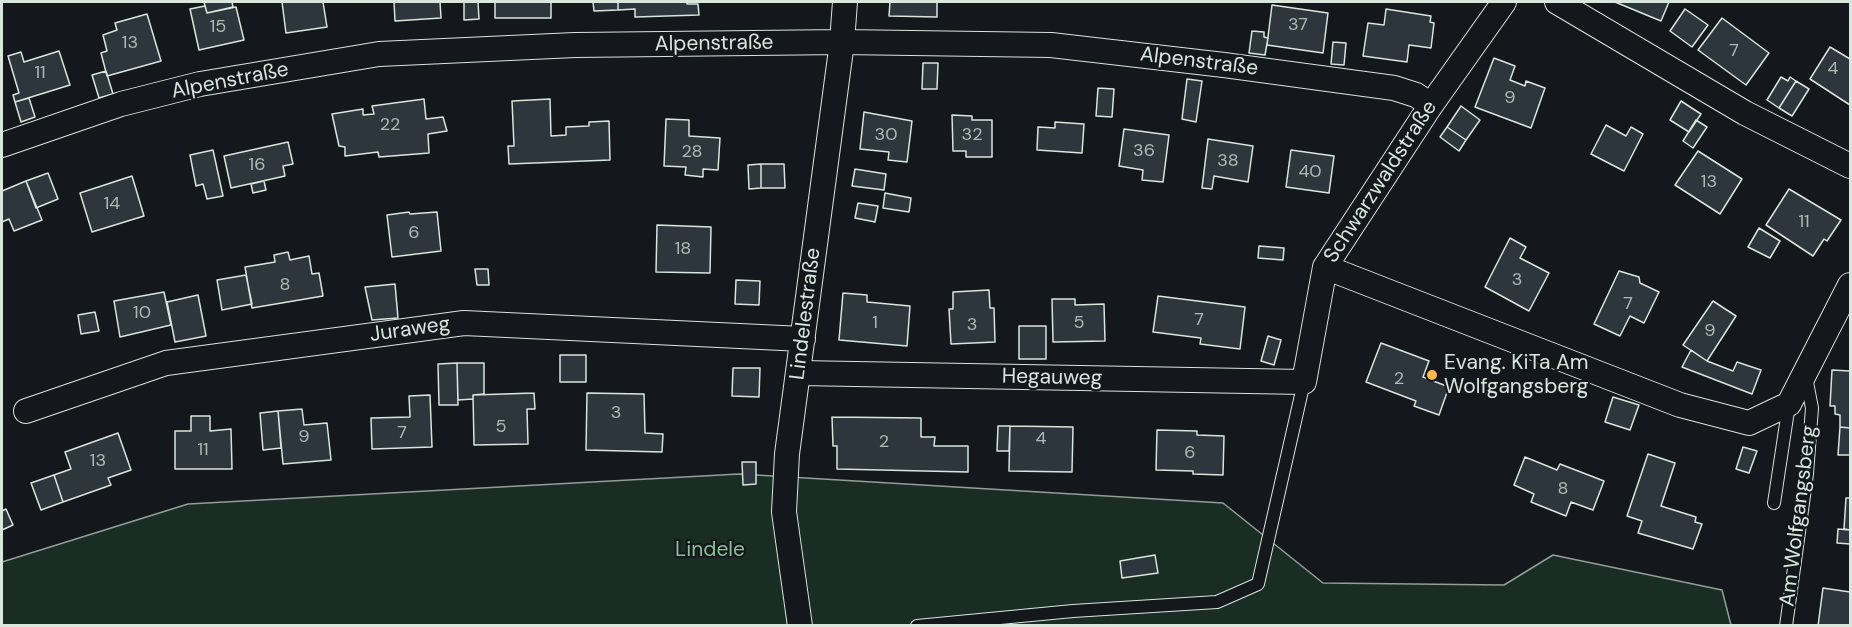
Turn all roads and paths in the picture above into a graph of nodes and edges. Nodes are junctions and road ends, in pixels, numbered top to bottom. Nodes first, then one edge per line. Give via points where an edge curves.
1 (844, 2) edge
2 (1504, 2) edge
3 (1557, 2) edge
4 (842, 42) junction
5 (1431, 105) junction
6 (2, 145) edge
7 (1851, 166) edge
8 (1325, 267) junction
9 (1851, 285) edge
10 (803, 339) junction
11 (1805, 371) junction
12 (799, 373) junction
13 (1304, 382) junction
14 (1789, 404) junction
15 (26, 411) dead end
16 (1774, 503) dead end
17 (800, 626) edge
18 (917, 626) edge
19 (1786, 626) edge

1 - 4 street, Lindelestraße
2 - 5 street, Schwarzwaldstraße
3 - 7 street via 1745,112
4 - 5 street, Alpenstraße via 1051,45 1394,88
4 - 6 street, Alpenstraße via 575,45 379,54 200,84 121,104
4 - 10 street, Lindelestraße
5 - 8 street, Schwarzwaldstraße
8 - 13 street, Schwarzwaldstraße
8 - 14 street, Am Wolfgangsberg via 1680,405 1749,423
9 - 11 street, Am Wolfgangsberg
10 - 12 street, Lindelestraße
10 - 15 street, Juraweg via 464,323 166,363
11 - 14 street, Am Wolfgangsberg
11 - 19 lane, Am Wolfgangsberg via 1812,408 1810,441
12 - 13 street, Hegauweg
12 - 17 street, Lindelestraße via 787,454 784,512
13 - 18 lane via 1258,585 1217,602
14 - 16 lane

